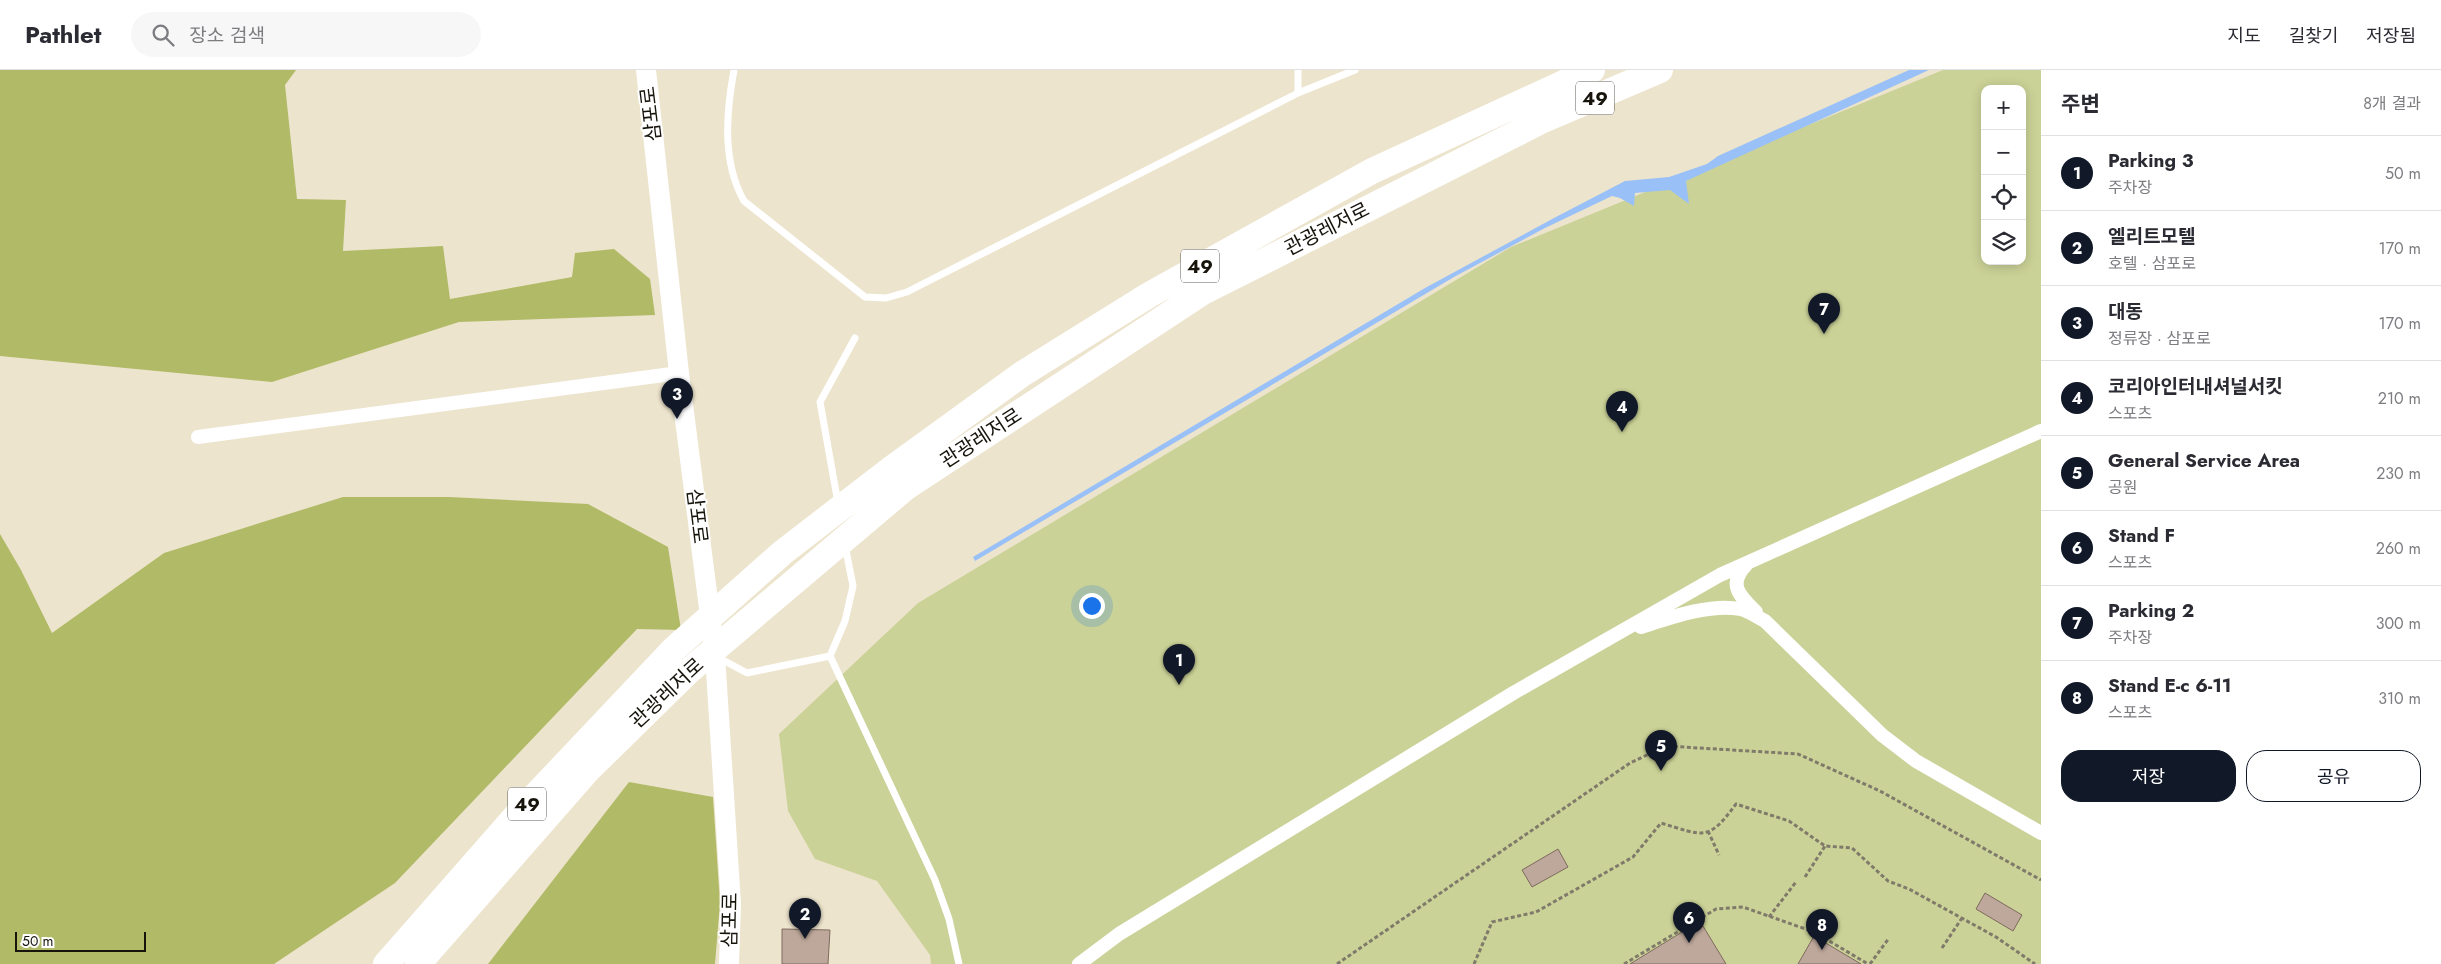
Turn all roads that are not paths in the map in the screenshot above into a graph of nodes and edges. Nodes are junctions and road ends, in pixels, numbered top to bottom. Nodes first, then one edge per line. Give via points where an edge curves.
1 (646, 70) edge
2 (734, 70) edge
3 (1298, 70) edge
4 (1355, 70) edge
5 (1592, 70) edge
6 (1654, 73) edge
7 (1298, 94) junction
8 (855, 338) dead end
9 (679, 373) junction
10 (2041, 431) edge
11 (198, 437) dead end
12 (898, 479) junction
13 (840, 518) dead end
14 (842, 528) dead end
15 (1748, 562) junction
16 (1765, 621) junction
17 (1612, 637) junction
18 (715, 655) junction
19 (830, 656) junction
20 (2041, 833) edge
21 (386, 964) edge
22 (418, 964) edge
23 (729, 964) edge
24 (959, 964) edge
25 (1079, 964) edge

1 - 9 street, 삼포로
2 - 7 lane via 728,124 729,158 736,186 744,201 865,297 886,298 907,292
3 - 7 lane
4 - 7 lane
5 - 12 highway, 관광레저로 / 49 via 1372,171 1149,295 1022,374
6 - 12 highway, 관광레저로 / 49 via 1543,120 1203,292
8 - 13 lane via 820,402
9 - 11 street
9 - 18 street, 삼포로
10 - 15 street
12 - 21 highway, 관광레저로 / 49 via 782,553 674,650 515,817
12 - 22 highway, 관광레저로 / 49 via 690,670 588,770
14 - 19 lane via 853,586 845,621
15 - 16 street via 1738,573 1736,584 1740,596
15 - 17 street
16 - 17 street via 1741,609 1700,611
16 - 20 street via 1882,735 1916,761
17 - 25 street via 1515,692 1136,924
18 - 19 lane via 748,673
18 - 23 street, 삼포로 via 731,904
19 - 24 lane via 935,880 949,919

